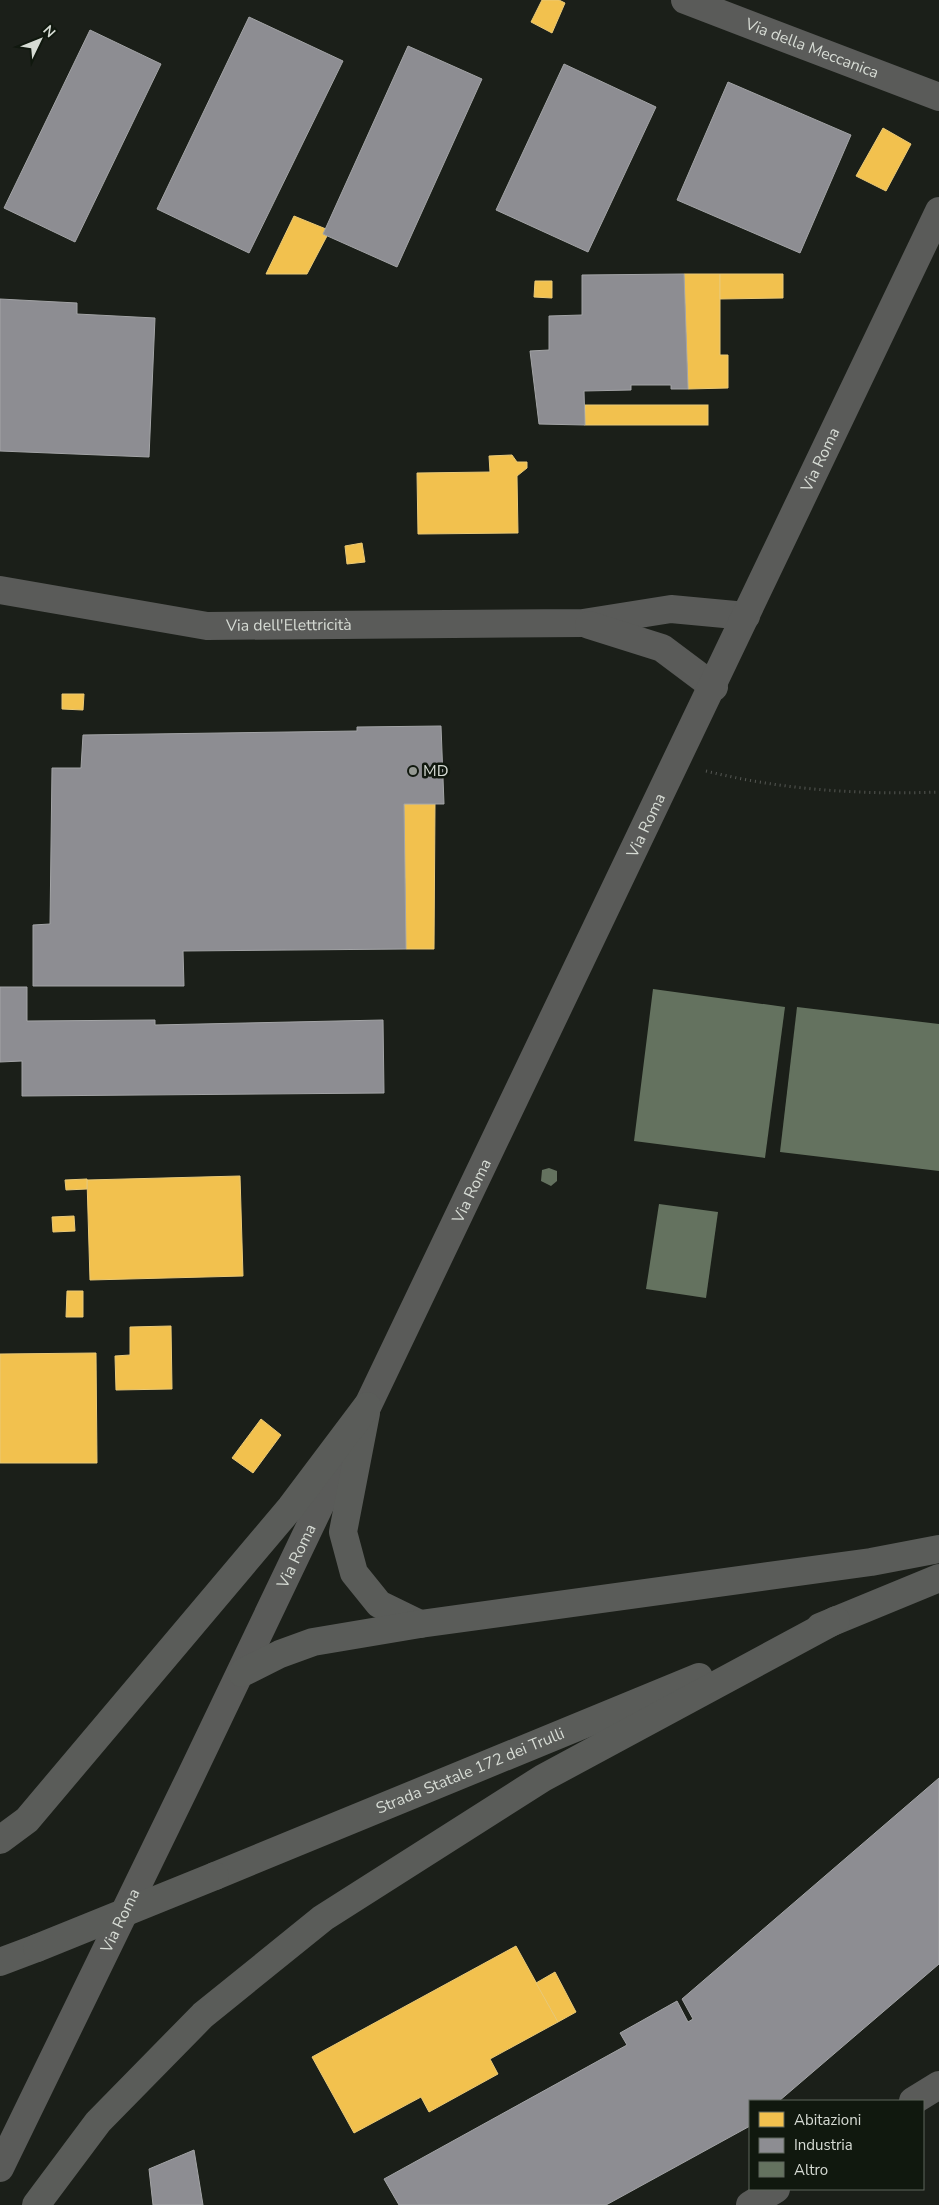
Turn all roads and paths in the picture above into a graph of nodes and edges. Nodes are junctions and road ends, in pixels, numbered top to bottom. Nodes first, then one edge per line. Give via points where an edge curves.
1 (685, 0) edge
2 (939, 97) edge
3 (939, 211) edge
4 (0, 590) edge
5 (746, 616) junction
6 (583, 623) junction
7 (714, 687) junction
8 (677, 764) junction
9 (939, 792) edge
10 (367, 1406) junction
11 (939, 1549) edge
12 (939, 1578) edge
13 (836, 1620) junction
14 (420, 1624) junction
15 (242, 1673) junction
16 (0, 1840) edge
17 (0, 1962) edge
18 (939, 2085) edge
19 (915, 2100) edge
20 (0, 2168) edge
21 (774, 2190) edge
22 (36, 2205) edge
23 (750, 2205) edge

1 - 2 street, Via della Meccanica
3 - 5 street, Via Roma
4 - 6 street, Via dell'Elettricità via 207,626
5 - 6 street, Via dell'Elettricità via 671,609
5 - 7 street, Via Roma
6 - 7 street, Via dell'Elettricità via 662,648
7 - 8 street, Via Roma
8 - 9 path via 740,780 822,789 884,794
8 - 10 street, Via Roma
10 - 14 main road via 343,1532 354,1573 379,1604
10 - 15 street, Via Roma
10 - 16 main road via 291,1507 27,1820
11 - 14 main road via 871,1562
12 - 13 main road, Strada Statale 172 dei Trulli
13 - 17 main road, Strada Statale 172 dei Trulli, bridge
13 - 22 main road via 543,1778 323,1918 203,2015 98,2122
14 - 15 main road via 313,1642
15 - 20 street, Via Roma
18 - 19 street
21 - 23 street

